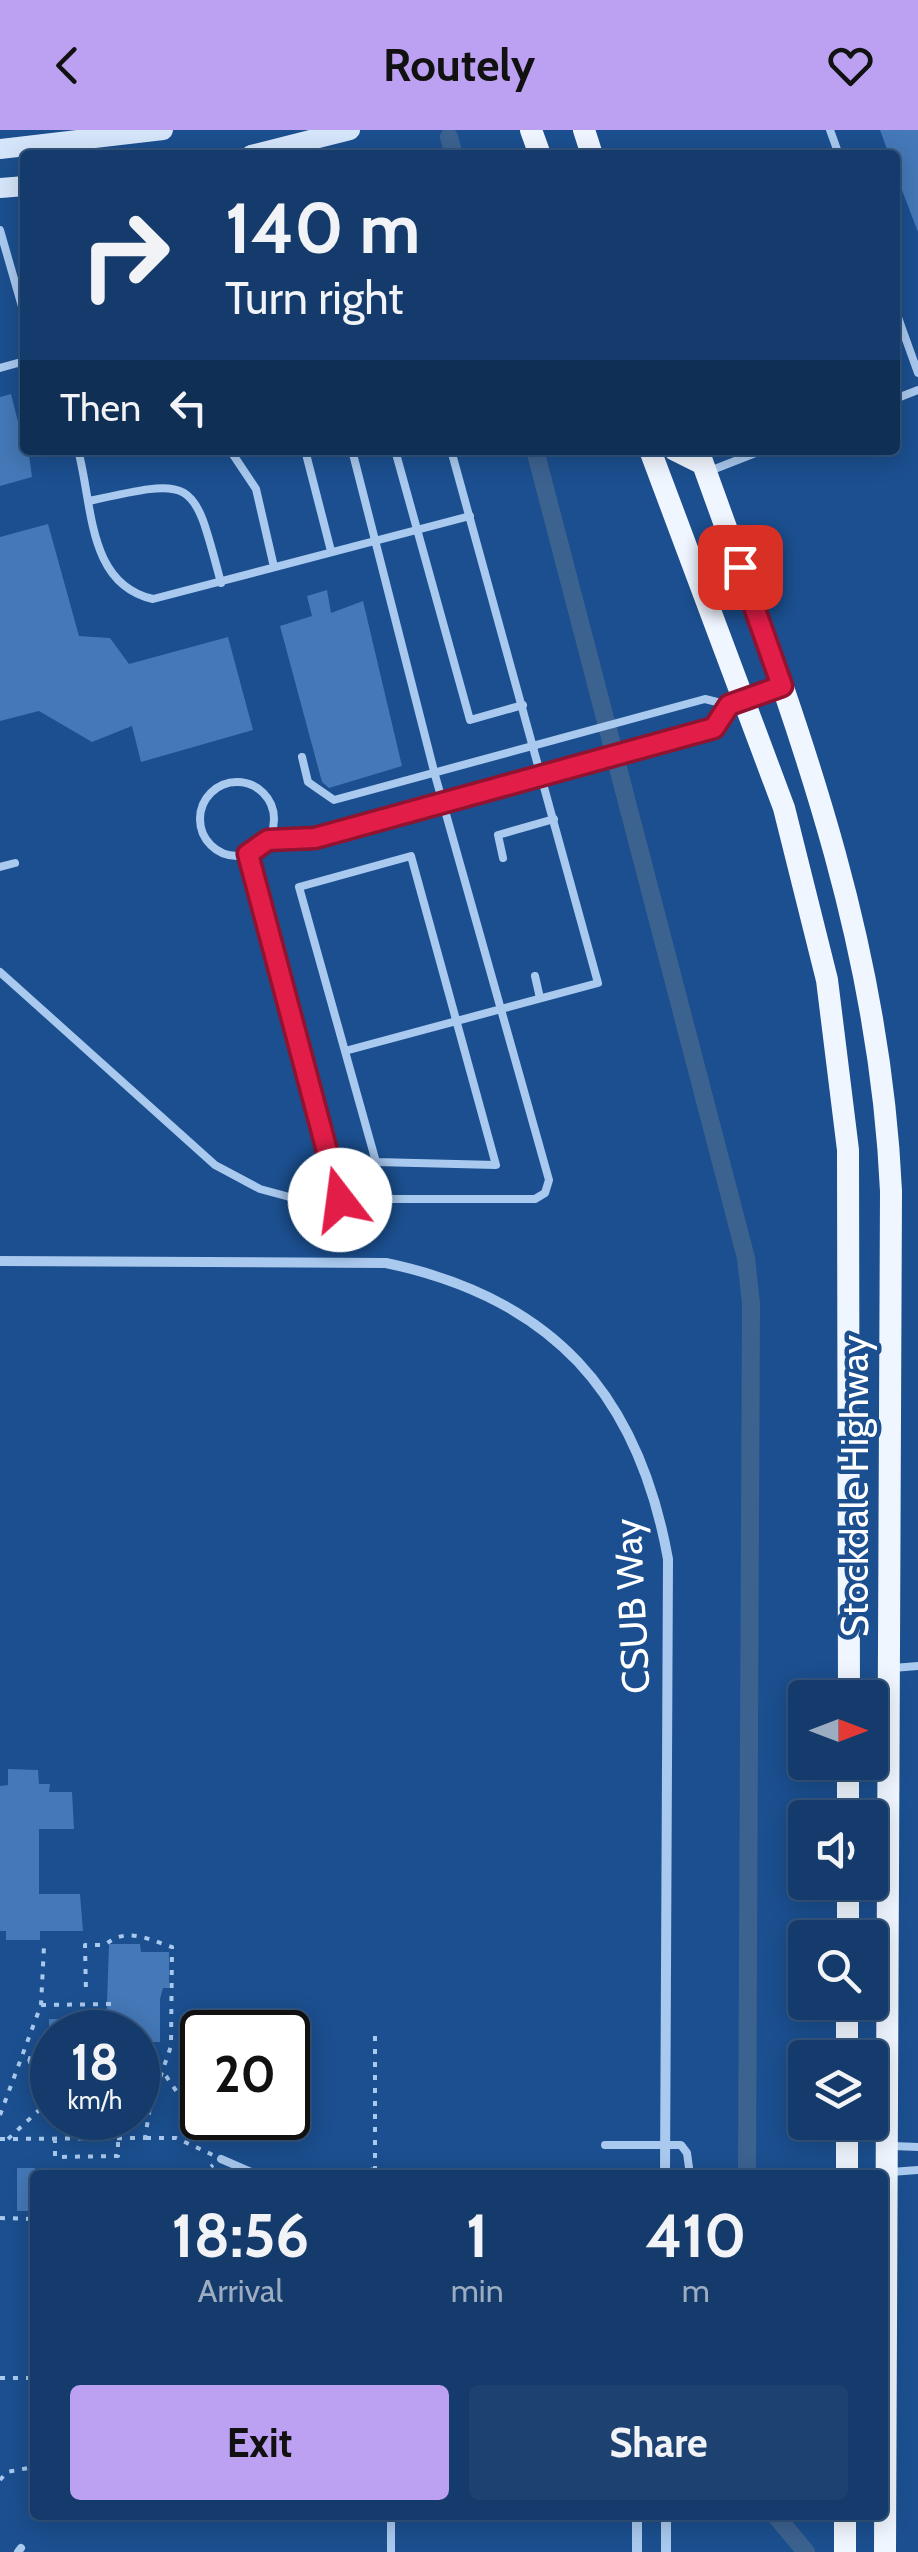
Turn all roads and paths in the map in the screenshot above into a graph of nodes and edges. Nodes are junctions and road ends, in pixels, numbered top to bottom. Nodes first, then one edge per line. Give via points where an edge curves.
1 (163, 130) edge
2 (350, 130) edge
3 (0, 150) edge
4 (31, 150) edge
5 (271, 150) edge
6 (0, 230) edge
7 (20, 300) edge
8 (900, 323) edge
9 (918, 373) edge
10 (80, 455) edge
11 (233, 455) edge
12 (305, 455) edge
13 (353, 455) edge
14 (396, 455) edge
15 (452, 455) edge
16 (652, 455) edge
17 (738, 455) edge
18 (702, 462) edge
19 (90, 501) junction
20 (470, 516) junction
21 (419, 530) junction
22 (376, 541) junction
23 (331, 551) junction
24 (274, 567) junction
25 (222, 582) junction
26 (782, 686) junction
27 (737, 702) junction
28 (523, 705) junction
29 (534, 747) junction
30 (302, 756) dead end
31 (434, 775) junction
32 (542, 776) junction
33 (442, 803) junction
34 (554, 819) junction
35 (268, 840) junction
36 (248, 854) junction
37 (504, 858) dead end
38 (15, 863) dead end
39 (0, 867) edge
40 (0, 972) edge
41 (534, 976) dead end
42 (540, 998) junction
43 (500, 1009) junction
44 (458, 1021) junction
45 (345, 1051) junction
46 (340, 1200) junction
47 (0, 1261) edge
48 (918, 1666) edge
49 (889, 1668) junction
50 (848, 1680) edge
51 (44, 1946) dead end
52 (86, 1993) dead end
53 (113, 2004) dead end
54 (41, 2005) junction
55 (375, 2036) dead end
56 (26, 2058) junction
57 (30, 2059) edge
58 (30, 2065) edge
59 (166, 2071) junction
60 (160, 2084) edge
61 (180, 2094) edge
62 (0, 2115) edge
63 (30, 2119) edge
64 (160, 2138) edge
65 (0, 2139) edge
66 (8, 2139) junction
67 (30, 2139) edge
68 (55, 2140) edge
69 (118, 2140) edge
70 (847, 2140) edge
71 (664, 2144) junction
72 (605, 2145) dead end
73 (887, 2146) junction
74 (918, 2147) edge
75 (221, 2159) joint
76 (375, 2168) joint
77 (246, 2170) edge
78 (370, 2170) edge
79 (665, 2170) edge
80 (689, 2170) edge
81 (846, 2170) edge
82 (887, 2170) edge
83 (918, 2170) edge
84 (888, 2172) edge
85 (0, 2218) edge
86 (30, 2219) edge
87 (0, 2378) edge
88 (30, 2378) edge
89 (30, 2466) edge
90 (0, 2480) edge
91 (391, 2520) edge
92 (637, 2520) edge
93 (666, 2520) edge
94 (845, 2520) edge
95 (885, 2520) edge
96 (391, 2552) edge
97 (637, 2552) edge
98 (666, 2552) edge
99 (845, 2552) edge
100 (885, 2552) edge

1 - 4 main road
2 - 5 main road
3 - 4 main road
6 - 7 lane
8 - 9 lane
10 - 19 lane
11 - 24 lane via 256,489
12 - 23 lane
13 - 22 lane
14 - 21 lane
15 - 20 lane
16 - 27 main road, Stockdale Highway
17 - 18 lane
18 - 26 main road, Stockdale Highway
19 - 25 lane via 156,486 188,493 202,508
19 - 25 lane via 107,569 130,594 153,599
20 - 21 lane
20 - 28 lane
21 - 22 lane
21 - 28 lane via 470,720
22 - 23 lane
22 - 31 lane
23 - 24 lane
24 - 25 lane
26 - 27 lane
26 - 49 main road, Stockdale Highway via 851,901 885,1092 892,1191
27 - 29 lane via 705,699
27 - 32 lane via 714,728
27 - 50 main road, Stockdale Highway via 802,868 842,1086 851,1208
28 - 29 lane
29 - 31 lane
29 - 32 lane
30 - 31 lane via 308,782 334,800
31 - 33 lane
32 - 33 lane
32 - 34 lane
33 - 35 lane via 315,838
33 - 43 lane
34 - 37 lane via 498,835
34 - 42 lane via 598,982
35 - 36 lane
35 - 36 lane via 274,816 265,794 244,782 220,785 204,802 201,826 213,847
36 - 46 lane
38 - 39 lane
40 - 46 lane via 215,1165 260,1189
41 - 42 lane
42 - 43 lane
43 - 44 lane
43 - 46 lane via 549,1180 545,1193 534,1199
44 - 45 lane
44 - 45 lane via 496,1166 376,1162
44 - 45 lane via 410,856 300,887
47 - 71 street, CSUB Way via 386,1263 500,1300 538,1325 594,1380 618,1414 657,1500 668,1559
48 - 49 lane
49 - 73 main road, Stockdale Highway
51 - 54 path
52 - 59 path via 85,1945 105,1946 132,1934 170,1945
53 - 54 path
54 - 56 path
55 - 76 path
56 - 57 path
56 - 58 path
56 - 62 path
59 - 60 path
59 - 61 path
63 - 66 path
64 - 75 path via 176,2138
65 - 66 path
66 - 67 path
68 - 69 path via 54,2156 118,2156
70 - 81 main road
71 - 72 lane
71 - 79 street, CSUB Way
71 - 80 lane via 680,2145
73 - 74 lane
73 - 82 main road, Stockdale Highway
75 - 77 lane
76 - 78 path
83 - 84 lane
85 - 86 path
87 - 88 path
89 - 90 path
91 - 96 lane
92 - 97 street
93 - 98 street
94 - 99 main road
95 - 100 main road, Stockdale Highway

